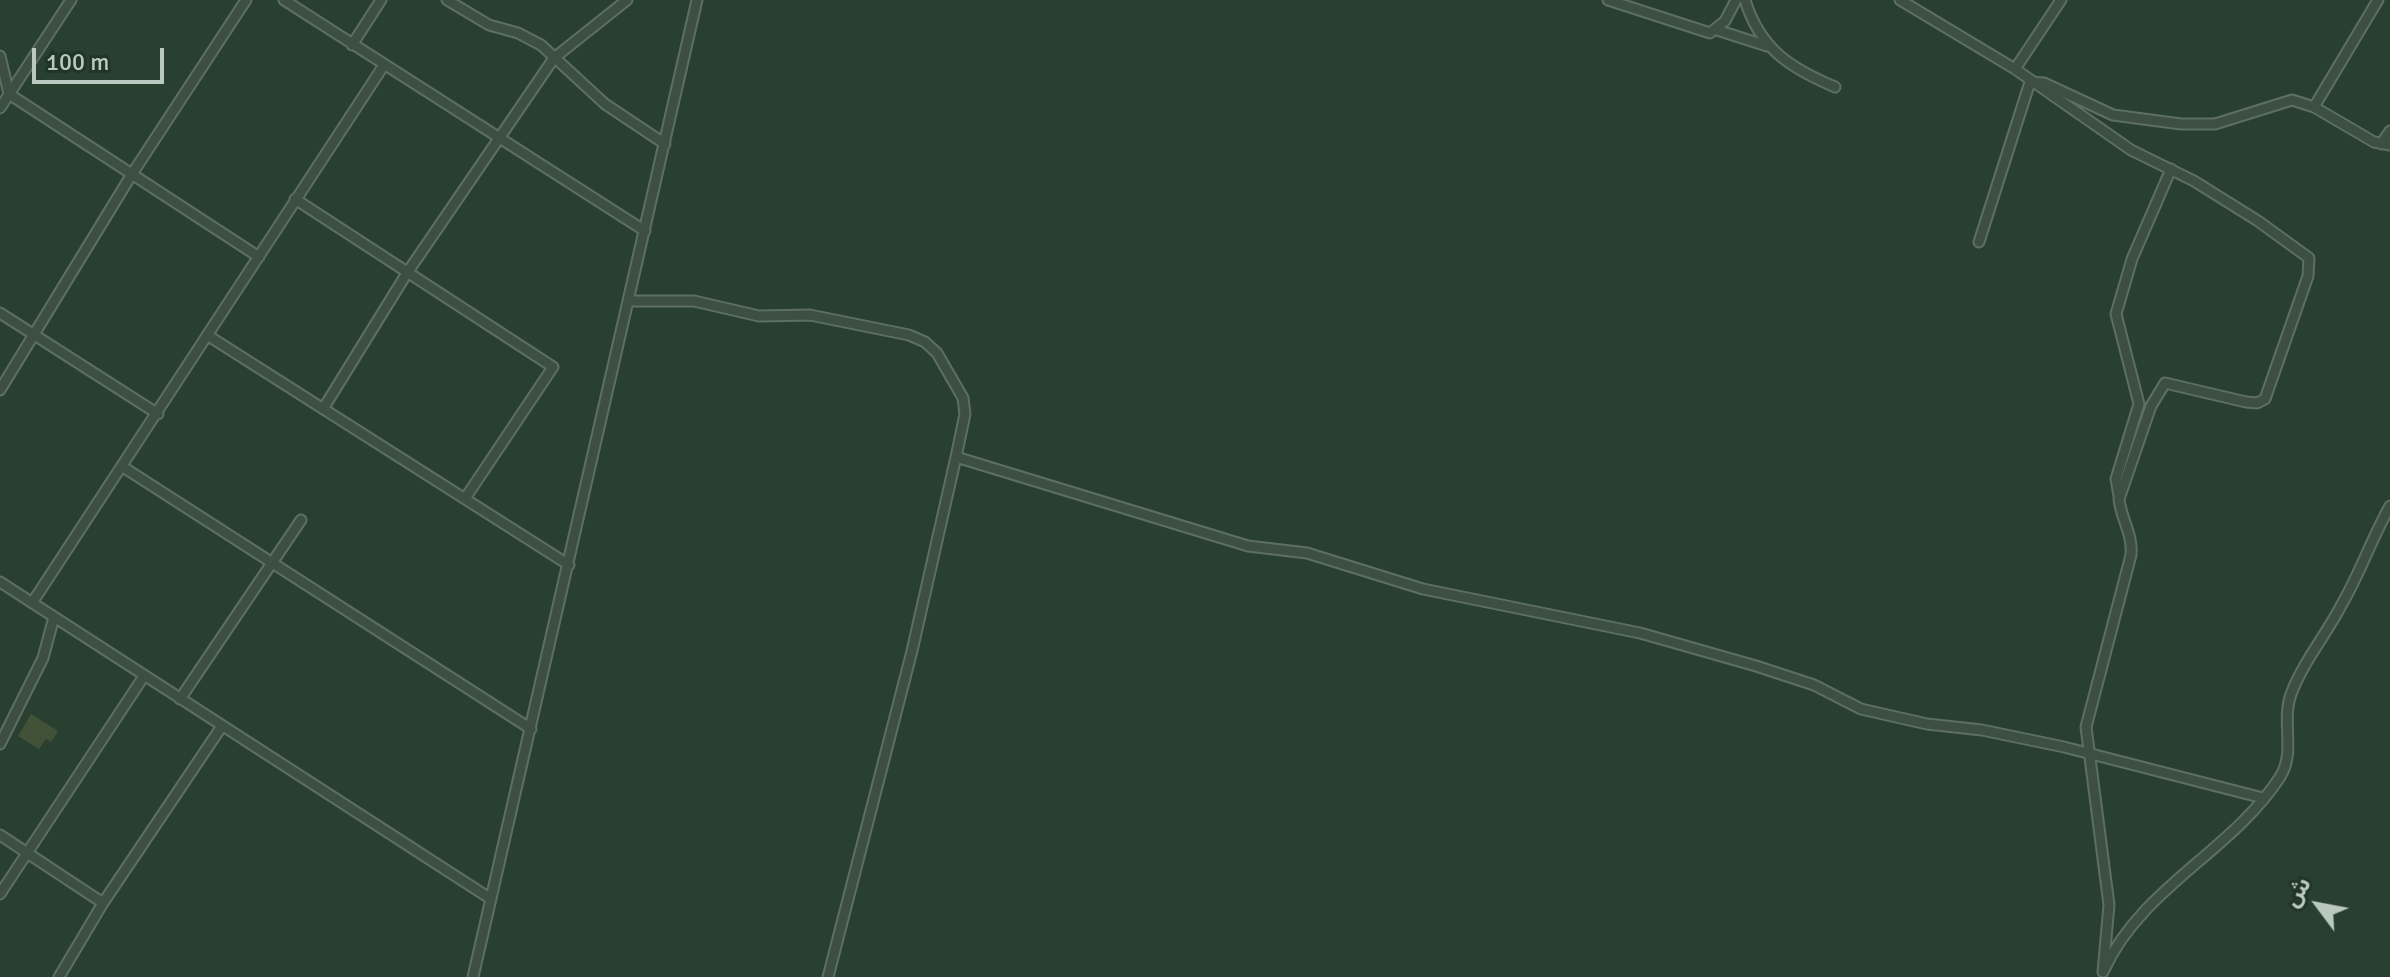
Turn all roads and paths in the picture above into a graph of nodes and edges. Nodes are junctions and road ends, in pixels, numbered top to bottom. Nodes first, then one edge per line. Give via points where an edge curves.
1 (71, 0) edge
2 (246, 0) edge
3 (284, 0) edge
4 (381, 0) edge
5 (447, 0) edge
6 (627, 0) edge
7 (697, 0) edge
8 (1608, 0) edge
9 (1736, 0) edge
10 (1745, 0) edge
11 (1900, 0) edge
12 (2061, 0) edge
13 (2378, 0) edge
14 (1717, 30) junction
15 (352, 45) junction
16 (1767, 46) junction
17 (0, 56) edge
18 (554, 58) junction
19 (384, 65) junction
20 (2015, 69) junction
21 (4, 80) edge
22 (2030, 82) junction
23 (1835, 87) dead end
24 (9, 94) junction
25 (2314, 107) junction
26 (0, 108) edge
27 (2390, 131) edge
28 (499, 137) junction
29 (665, 144) junction
30 (2386, 145) edge
31 (2171, 169) junction
32 (132, 174) junction
33 (295, 199) junction
34 (645, 231) junction
35 (1979, 242) dead end
36 (259, 257) junction
37 (407, 273) junction
38 (629, 301) junction
39 (0, 313) edge
40 (207, 335) junction
41 (35, 336) junction
42 (0, 390) edge
43 (323, 409) junction
44 (158, 414) junction
45 (956, 457) junction
46 (123, 467) junction
47 (466, 497) junction
48 (2119, 499) junction
49 (2390, 506) edge
50 (301, 520) dead end
51 (271, 563) junction
52 (569, 565) junction
53 (1, 585) edge
54 (32, 603) junction
55 (54, 617) junction
56 (144, 676) junction
57 (180, 699) junction
58 (222, 726) junction
59 (531, 729) junction
60 (0, 744) edge
61 (2087, 753) junction
62 (2263, 798) junction
63 (0, 835) edge
64 (27, 856) junction
65 (0, 894) edge
66 (491, 899) junction
67 (103, 903) junction
68 (2102, 974) edge
69 (59, 977) edge
70 (473, 977) edge
71 (828, 977) edge

1 - 24 street
2 - 32 street
3 - 15 street
4 - 15 street
5 - 18 street via 489,25 541,45
6 - 18 street
7 - 29 street
8 - 14 street via 1701,31
9 - 14 street
10 - 16 street
11 - 20 street
12 - 20 street
13 - 25 street
14 - 16 street
15 - 19 street
16 - 23 street via 1800,73
17 - 21 street
18 - 28 street
18 - 29 street via 605,104
19 - 28 street
19 - 33 street
20 - 22 street
21 - 24 street
22 - 25 street via 2044,83 2113,115 2167,123 2215,124 2285,100
22 - 31 street via 2131,150
22 - 35 street
24 - 26 street
24 - 32 street
25 - 30 street
27 - 30 street
28 - 34 street
28 - 37 street
29 - 34 street
31 - 48 street via 2132,259 2116,314 2139,404 2116,479
31 - 48 street via 2301,250 2309,258 2308,276 2265,399 2246,402 2165,383 2151,406
32 - 36 street
32 - 41 street
33 - 36 street
33 - 37 street
34 - 38 street
36 - 40 street
37 - 43 street
37 - 47 street via 553,367
38 - 45 street via 694,301 759,316 810,315 888,329 925,342 963,398
38 - 52 street
39 - 41 street
40 - 43 street
40 - 44 street
41 - 42 street
41 - 44 street
43 - 47 street
44 - 46 street
45 - 61 street via 1248,546 1307,553 1423,589 1669,641 1814,685 1872,712
45 - 71 street
46 - 51 street
46 - 54 street
47 - 52 street
48 - 61 street via 2131,555 2086,727
49 - 62 street via 2291,694 2287,762
50 - 51 street
51 - 57 street
51 - 59 street
52 - 59 street
53 - 54 street
54 - 55 street
55 - 56 street
55 - 60 street via 43,658
56 - 57 street
56 - 64 street
57 - 58 street
58 - 66 street
58 - 67 street
59 - 66 street
61 - 62 street
61 - 68 street via 2109,905
62 - 68 street via 2151,904
63 - 64 street
64 - 65 street
64 - 67 street
66 - 70 street
67 - 69 street

